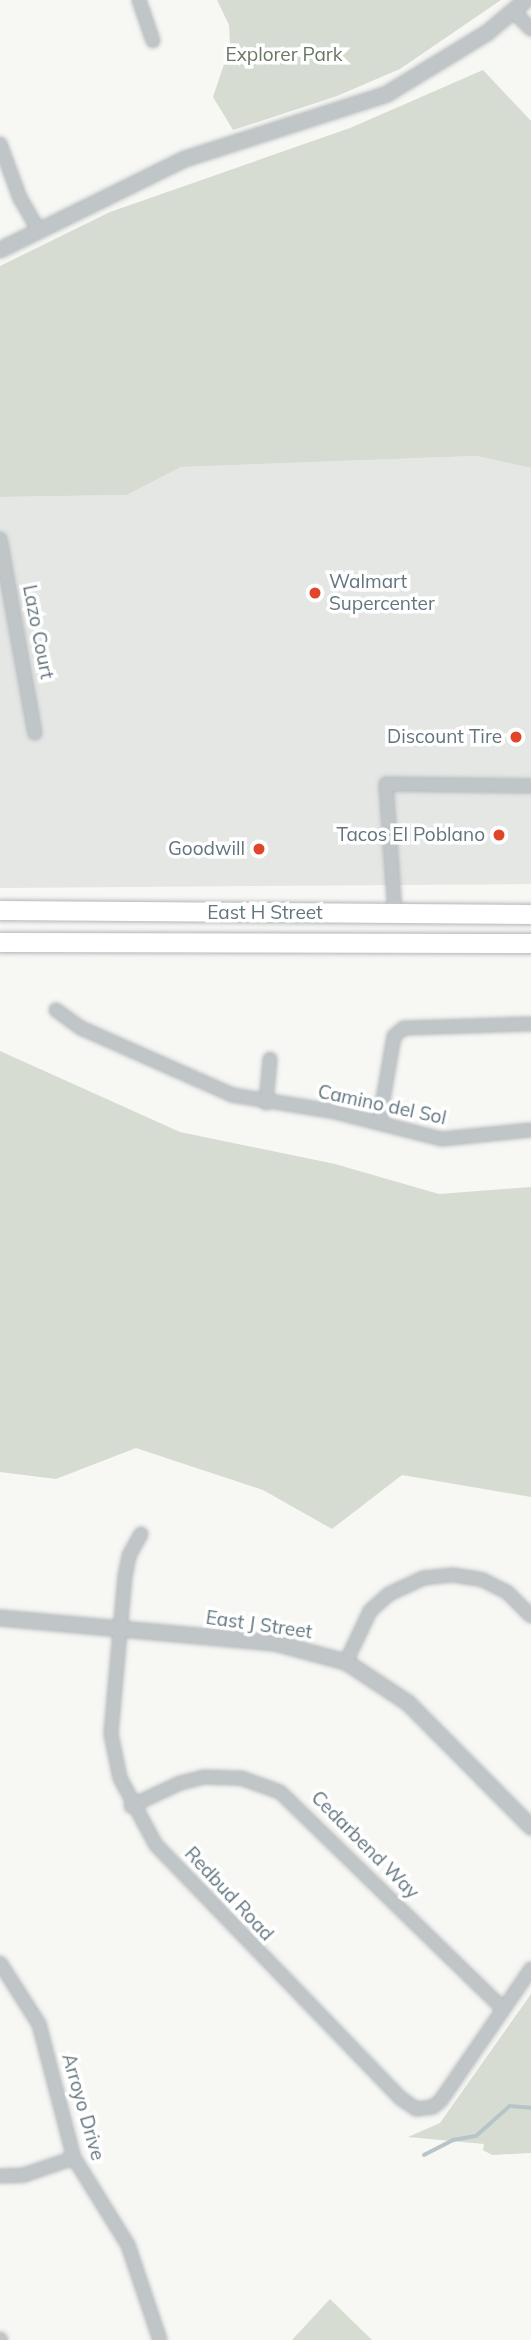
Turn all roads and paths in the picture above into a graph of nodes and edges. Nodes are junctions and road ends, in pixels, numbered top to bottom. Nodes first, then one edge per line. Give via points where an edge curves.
1 (139, 0) edge
2 (526, 0) edge
3 (514, 12) junction
4 (531, 29) edge
5 (153, 41) dead end
6 (0, 144) edge
7 (39, 231) junction
8 (0, 250) edge
9 (0, 539) edge
10 (35, 733) dead end
11 (531, 786) edge
12 (0, 910) edge
13 (395, 914) junction
14 (531, 914) edge
15 (0, 942) edge
16 (531, 943) edge
17 (332, 944) junction
18 (56, 1010) dead end
19 (531, 1024) edge
20 (270, 1059) dead end
21 (266, 1103) junction
22 (379, 1123) junction
23 (531, 1130) edge
24 (141, 1534) dead end
25 (531, 1616) edge
26 (0, 1618) edge
27 (120, 1629) junction
28 (346, 1662) junction
29 (131, 1806) junction
30 (531, 1827) edge
31 (0, 1963) edge
32 (531, 1969) edge
33 (502, 2008) junction
34 (74, 2158) junction
35 (0, 2176) edge
36 (160, 2340) edge

1 - 5 street
2 - 3 street
3 - 4 street
3 - 7 street via 387,94 185,159
6 - 7 street via 20,198
7 - 8 street
9 - 10 street, Lazo Court
11 - 13 street via 386,784
12 - 13 main road, East H Street
13 - 14 main road, East H Street
13 - 17 main road via 387,930 339,935
15 - 17 main road, East H Street
16 - 17 main road, East H Street
18 - 21 street, Camino del Sol via 80,1028 202,1083
19 - 22 street via 404,1028 394,1036
20 - 21 street
21 - 22 street, Camino del Sol
22 - 23 street, Camino del Sol via 442,1139
24 - 27 street, Redbud Road via 129,1556
25 - 28 street via 507,1592 483,1580 453,1575 423,1578 388,1594 370,1611
26 - 27 street, East J Street
27 - 28 street, East J Street via 275,1643
27 - 29 street, Redbud Road via 111,1734 114,1758
28 - 30 street, East J Street via 408,1703
29 - 33 street, Cedarbend Way via 204,1777 241,1778 280,1792
29 - 33 street, Redbud Road via 166,1856 406,2105 425,2109 440,2100
31 - 34 street, Arroyo Drive via 39,2024
32 - 33 street
34 - 35 street via 24,2175
34 - 36 street, Arroyo Drive via 128,2245

